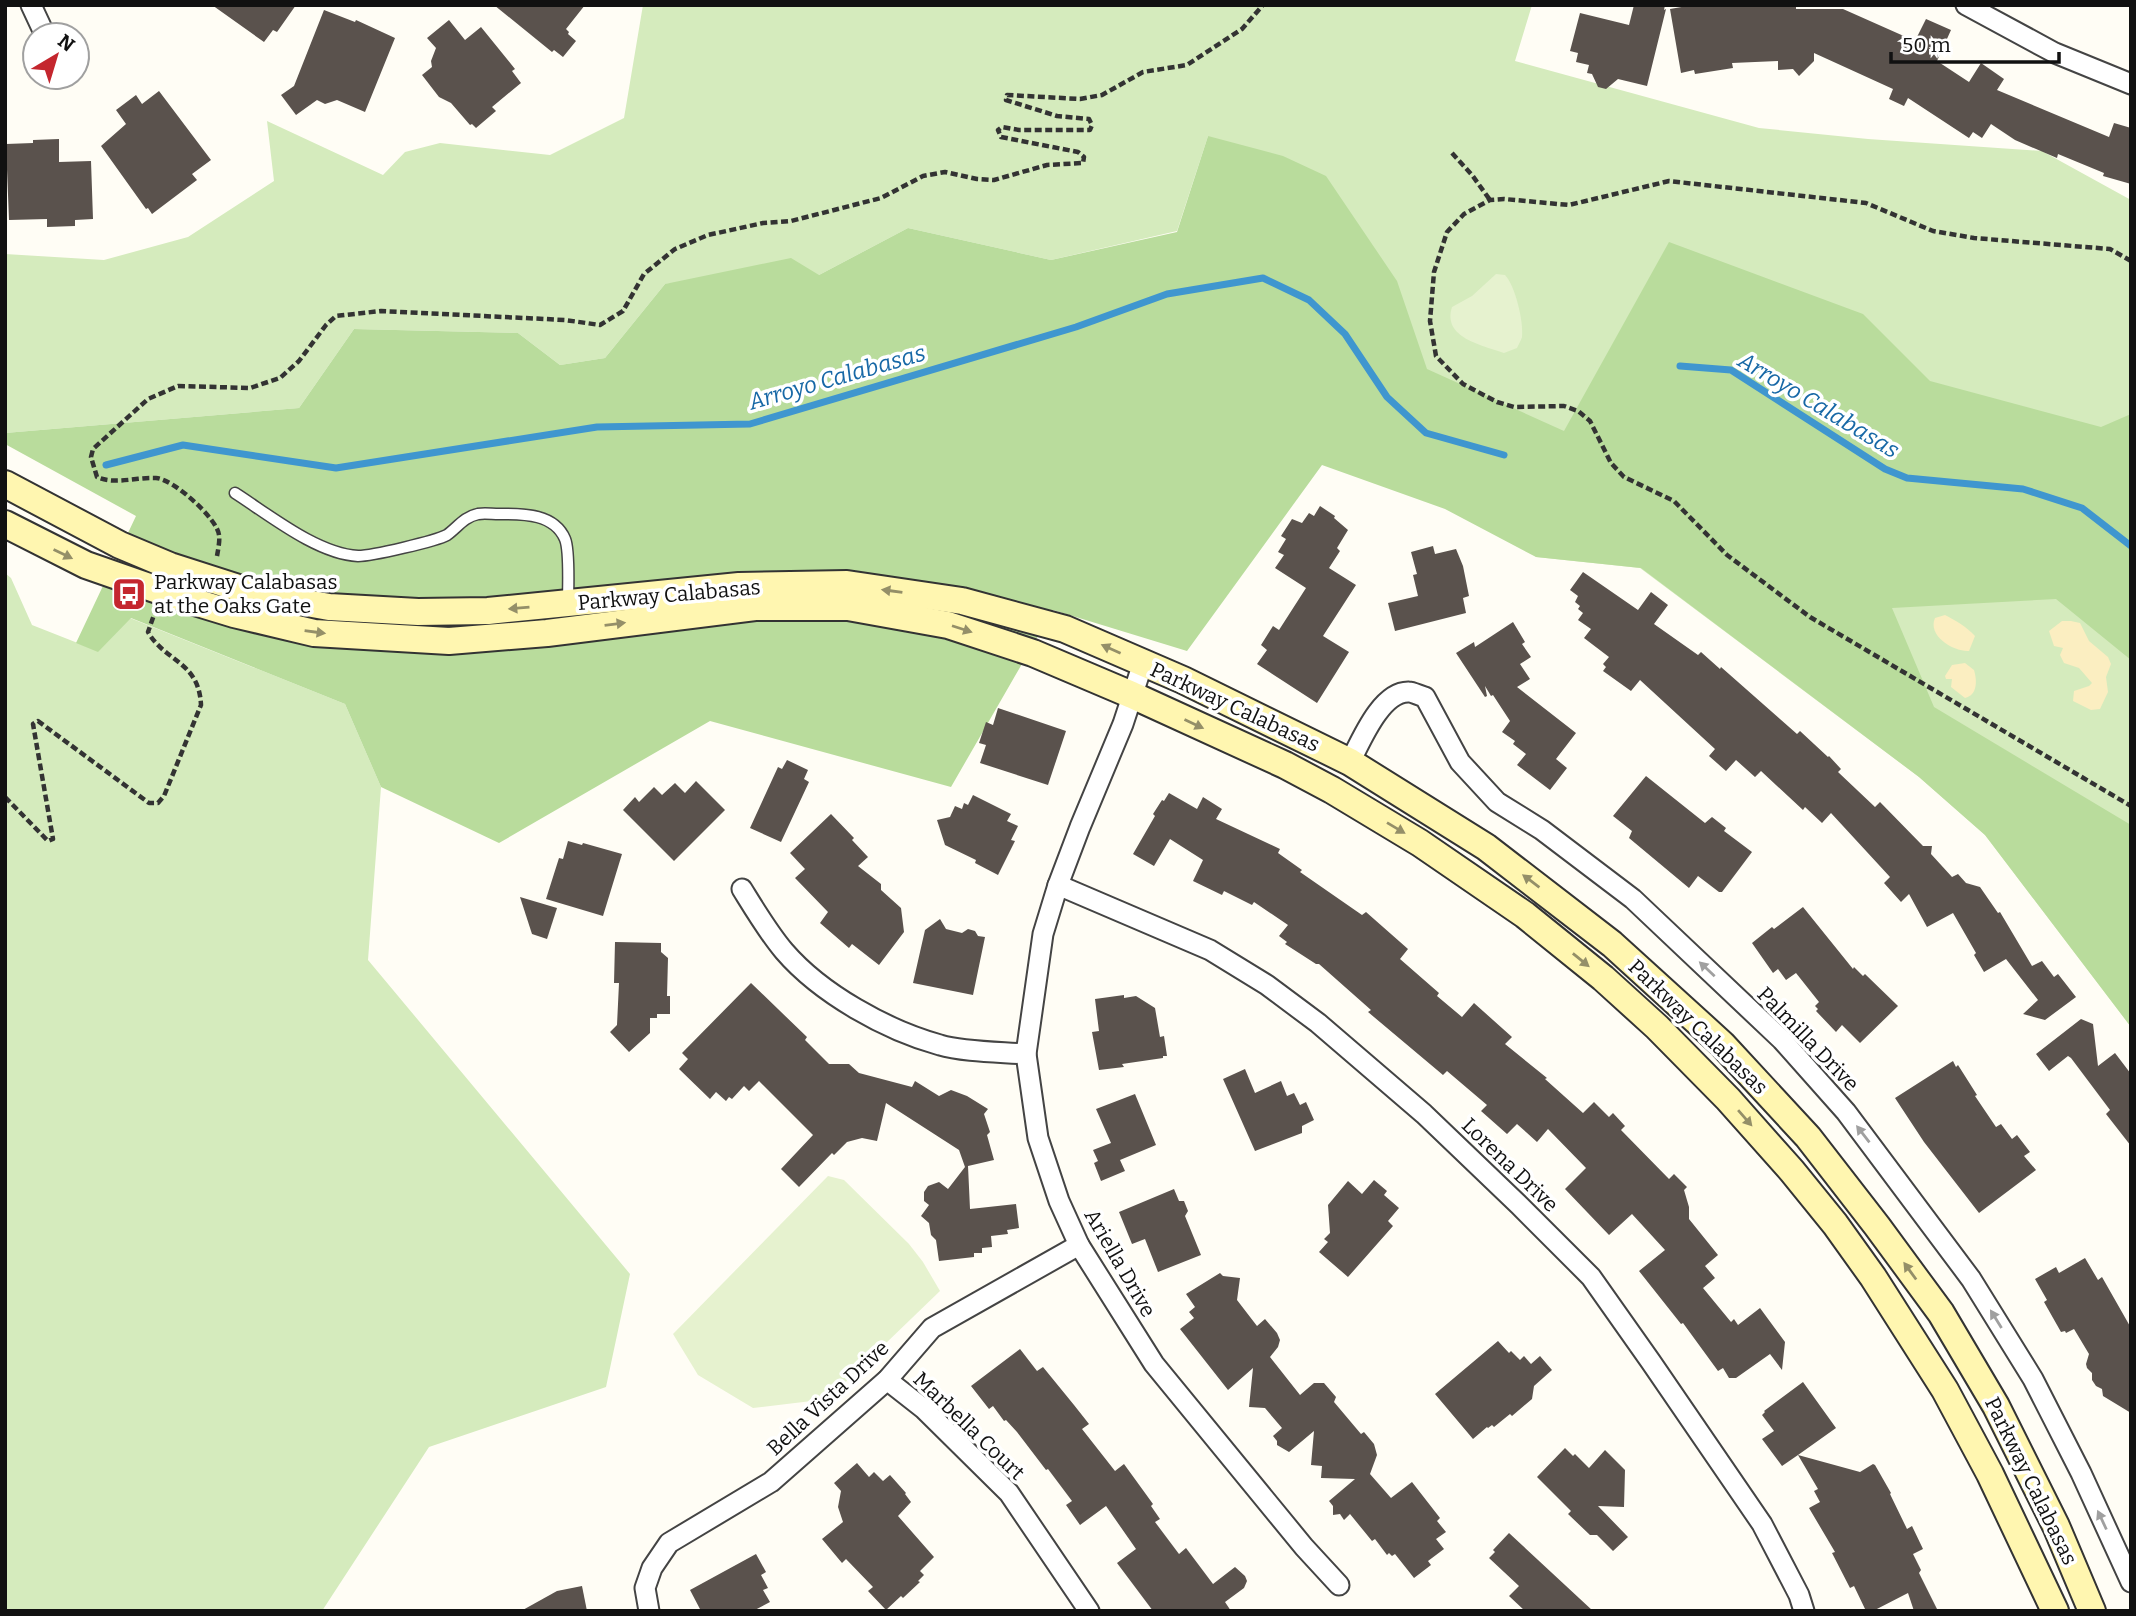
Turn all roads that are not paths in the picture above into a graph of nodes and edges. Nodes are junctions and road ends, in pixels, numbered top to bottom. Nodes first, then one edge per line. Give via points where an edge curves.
1 (31, 5) edge
2 (1966, 5) edge
3 (38, 21) edge
4 (2131, 84) edge
5 (5, 484) edge
6 (235, 493) dead end
7 (37, 501) junction
8 (12, 528) edge
9 (120, 545) junction
10 (109, 573) junction
11 (568, 604) junction
12 (1143, 663) junction
13 (1132, 695) junction
14 (1350, 762) junction
15 (1332, 790) junction
16 (1058, 885) junction
17 (742, 889) dead end
18 (1026, 1054) junction
19 (1079, 1245) junction
20 (887, 1380) junction
21 (2131, 1581) edge
22 (1339, 1585) dead end
23 (649, 1611) edge
24 (1088, 1611) edge
25 (1804, 1611) edge
26 (2055, 1611) edge
27 (2092, 1611) edge

1 - 3 street
2 - 4 street via 2055,53
5 - 7 street, Parkway Calabasas
6 - 11 lane via 309,540 359,556 446,536 466,518 479,514 544,518 566,542
7 - 8 street
7 - 9 street, Parkway Calabasas
8 -> 10 street, Parkway Calabasas
9 - 10 street via 108,562
11 -> 9 street, Parkway Calabasas via 488,611 328,607 257,594
10 -> 13 street, Parkway Calabasas via 234,614 314,633 449,641 755,607 848,607 948,625 1033,653
12 -> 11 street, Parkway Calabasas via 1065,629 962,601 846,584 739,586
12 - 13 street, Ariella Drive
12 - 14 street, Parkway Calabasas
13 -> 15 street, Parkway Calabasas
13 - 16 street, Ariella Drive
14 - 15 street
21 -> 14 street, Palmilla Drive via 2033,1379 1971,1279 1846,1112 1782,1040 1633,899 1497,802 1460,762 1425,697 1408,692 1385,703
27 -> 14 street, Parkway Calabasas via 2002,1418 1941,1313 1808,1137 1722,1044 1612,944 1486,847
15 -> 26 street, Parkway Calabasas via 1525,915 1603,978 1684,1054 1765,1140 1873,1277 1945,1390
16 - 18 street, Ariella Drive via 1043,934
16 - 25 street, Lorena Drive via 1210,950 1267,985 1424,1114 1519,1205 1591,1277 1651,1362 1762,1524
17 - 18 street via 786,953 850,1006 942,1046
18 - 19 street, Ariella Drive via 1038,1138
19 - 20 street, Bella Vista Drive via 932,1328
19 - 22 street, Ariella Drive via 1154,1364
20 - 23 street, Bella Vista Drive via 771,1482 669,1543 645,1588
20 - 24 street, Marbella Court via 924,1409 1009,1493

